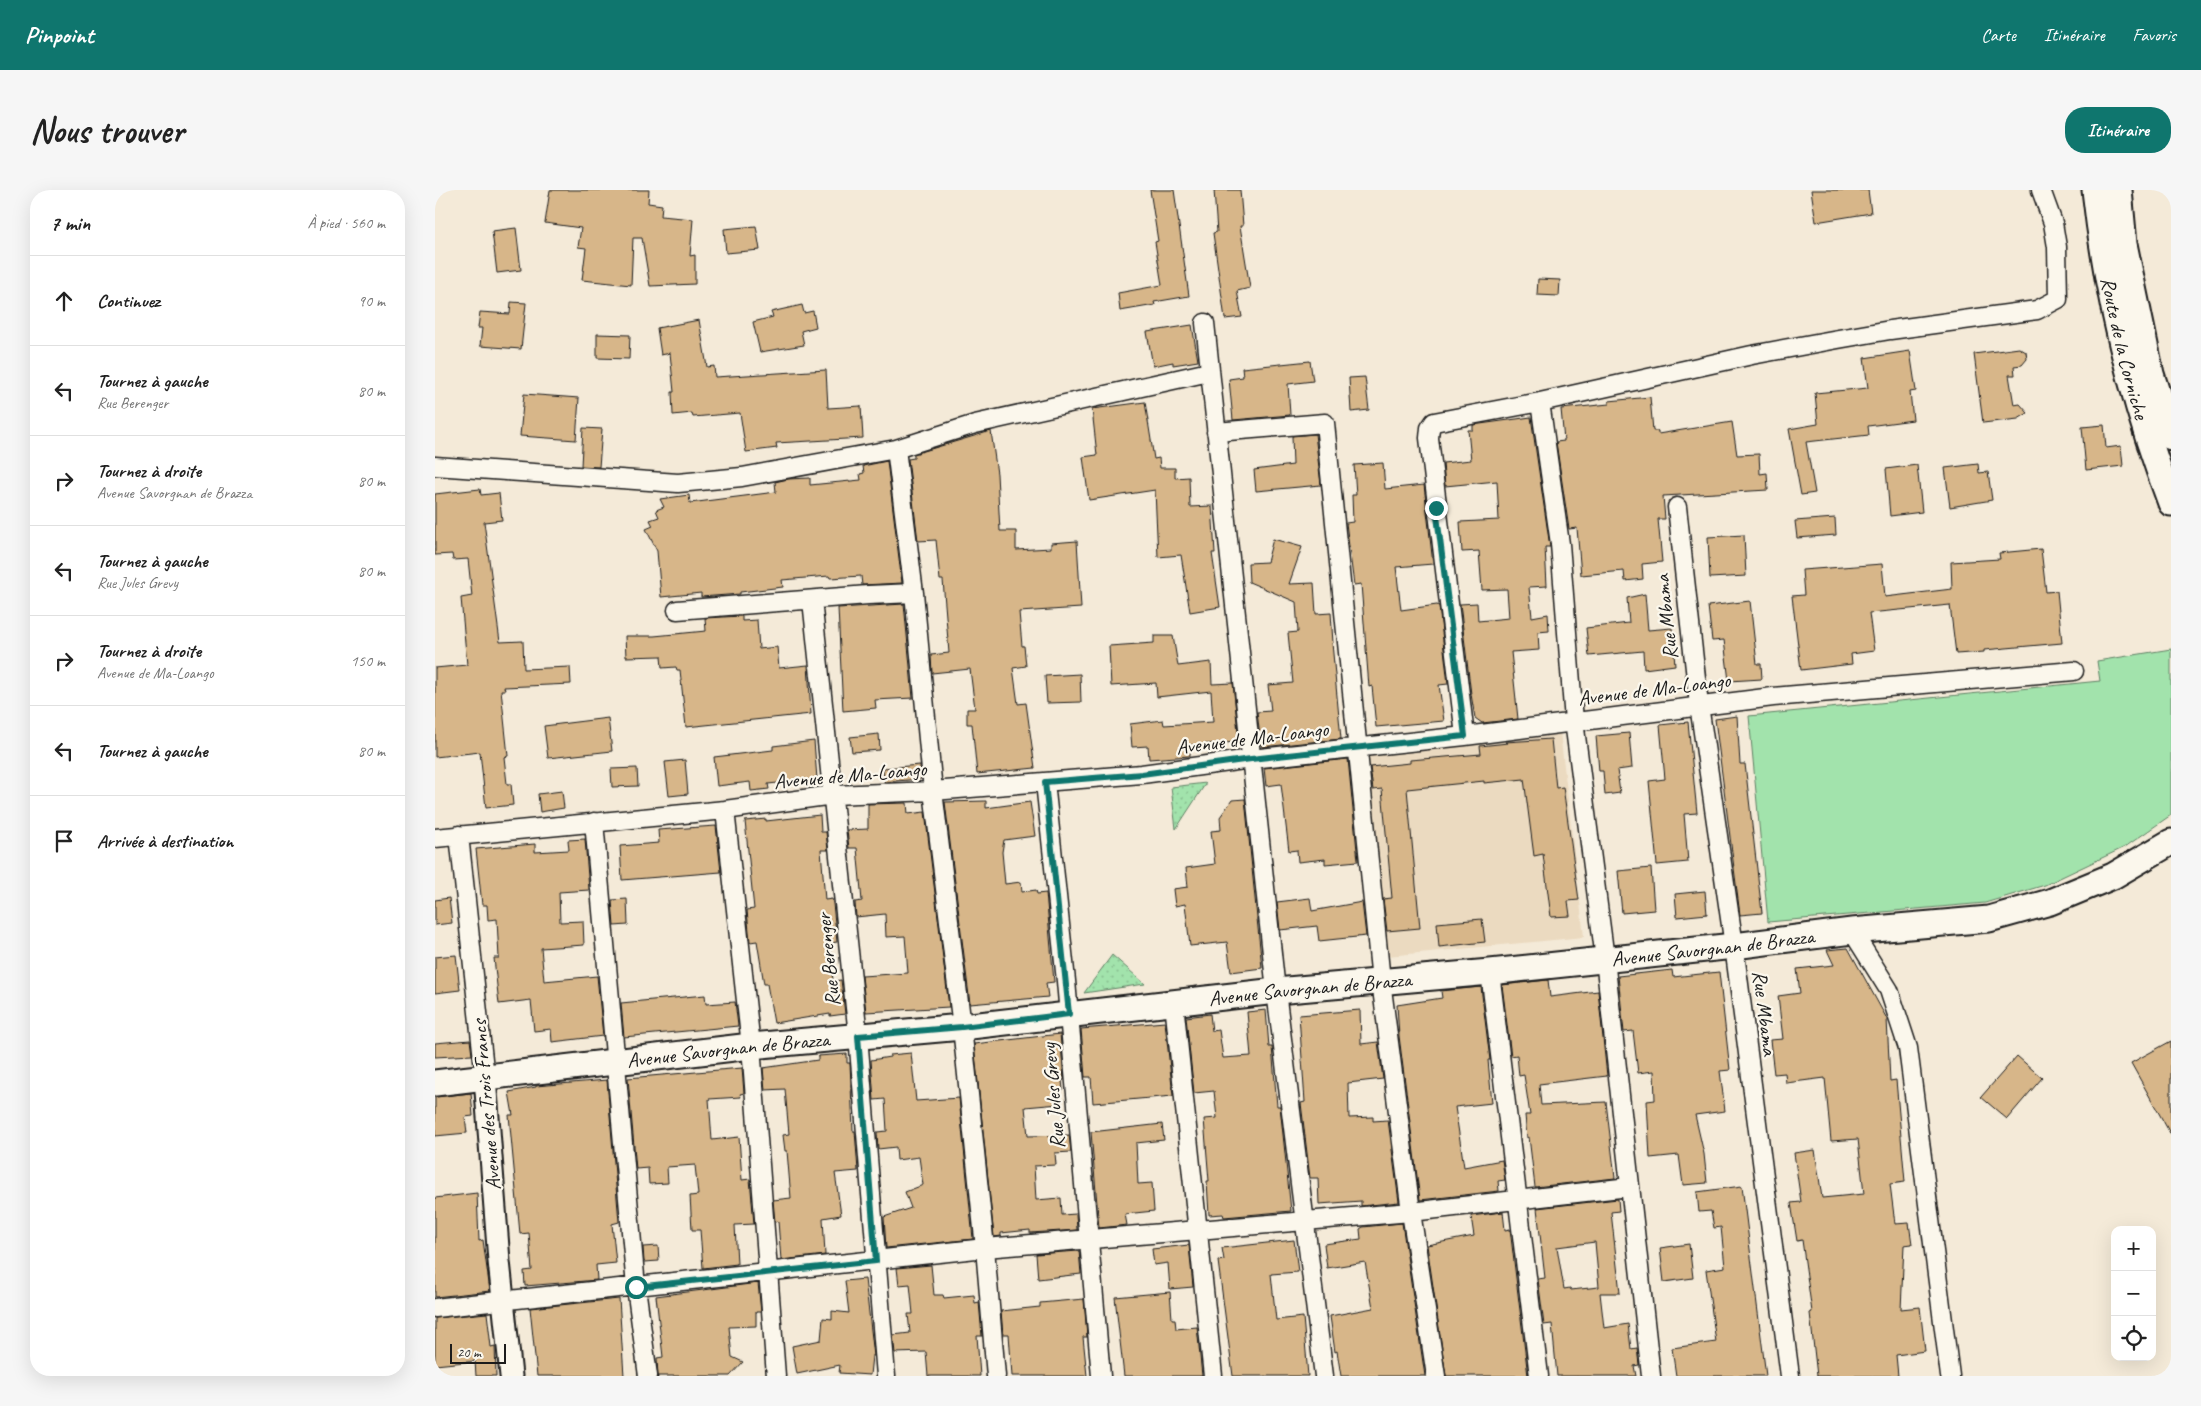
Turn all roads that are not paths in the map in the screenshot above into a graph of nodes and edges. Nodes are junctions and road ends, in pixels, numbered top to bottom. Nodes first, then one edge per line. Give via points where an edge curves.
1 (2041, 190) edge
2 (2095, 190) edge
3 (2119, 190) edge
4 (2113, 245) junction
5 (1205, 323) dead end
6 (1209, 372) junction
7 (1540, 402) junction
8 (1216, 432) junction
9 (2171, 437) edge
10 (896, 449) junction
11 (435, 466) edge
12 (2171, 503) edge
13 (1677, 507) dead end
14 (914, 593) junction
15 (812, 600) junction
16 (677, 610) dead end
17 (2074, 671) dead end
18 (1699, 705) junction
19 (1574, 722) junction
20 (1465, 736) junction
21 (1356, 748) junction
22 (1251, 759) junction
23 (1045, 782) junction
24 (933, 791) junction
25 (833, 795) junction
26 (725, 810) junction
27 (594, 822) junction
28 (459, 835) junction
29 (435, 838) edge
30 (2171, 842) edge
31 (1853, 931) junction
32 (1733, 946) junction
33 (1605, 959) junction
34 (1489, 972) junction
35 (1381, 981) junction
36 (1277, 991) junction
37 (1174, 1003) junction
38 (1069, 1014) junction
39 (962, 1027) junction
40 (858, 1036) junction
41 (751, 1046) junction
42 (617, 1063) junction
43 (485, 1078) junction
44 (435, 1083) edge
45 (1629, 1187) junction
46 (1518, 1200) junction
47 (1411, 1212) junction
48 (1305, 1220) junction
49 (1199, 1229) junction
50 (1088, 1240) junction
51 (985, 1248) junction
52 (876, 1261) junction
53 (769, 1272) junction
54 (636, 1287) junction
55 (504, 1302) junction
56 (435, 1308) edge
57 (511, 1376) edge
58 (647, 1376) edge
59 (776, 1376) edge
60 (886, 1376) edge
61 (996, 1376) edge
62 (1101, 1376) edge
63 (1213, 1376) edge
64 (1324, 1376) edge
65 (1436, 1376) edge
66 (1539, 1376) edge
67 (1651, 1376) edge
68 (1790, 1376) edge
69 (1950, 1376) edge

1 - 7 street via 2053,223 2057,247 2058,299 2037,310 1752,355
2 - 4 main road, Route de la Corniche
3 - 4 main road, Route de la Corniche
4 - 9 main road, Route de la Corniche
4 - 12 main road, Route de la Corniche via 2136,403
5 - 6 street
6 - 8 street
6 - 10 street via 975,424
7 - 19 street via 1560,544
7 - 20 street via 1443,419 1430,428 1436,508
8 - 21 street via 1325,423
8 - 22 street
10 - 11 street via 742,477 679,483
10 - 14 street
13 - 18 street, Rue Mbama
14 - 15 street
14 - 24 street
15 - 16 street
15 - 25 street, Rue Berenger
17 - 18 street, Avenue de Ma-Loango
18 - 19 street, Avenue de Ma-Loango
18 - 32 street, Rue Mbama
19 - 20 street, Avenue de Ma-Loango
19 - 33 street
20 - 21 street, Avenue de Ma-Loango
21 - 22 street, Avenue de Ma-Loango
21 - 35 street
22 - 23 street, Avenue de Ma-Loango via 1142,774
22 - 36 street
23 - 24 street, Avenue de Ma-Loango
23 - 38 street, Rue Jules Grevy
24 - 25 street, Avenue de Ma-Loango
24 - 39 street
25 - 26 street, Avenue de Ma-Loango
25 - 40 street, Rue Berenger
26 - 27 street, Avenue de Ma-Loango
26 - 41 street
27 - 28 street, Avenue de Ma-Loango
27 - 42 street
28 - 29 street, Avenue de Ma-Loango
28 - 43 street, Avenue des Trois Francs
30 - 31 main road, Avenue Savorgnan de Brazza via 2113,876 2050,902 1989,919
31 - 32 main road, Avenue Savorgnan de Brazza
31 - 69 street via 1889,990 1908,1048
32 - 33 main road, Avenue Savorgnan de Brazza
32 - 68 street, Rue Mbama
33 - 34 main road, Avenue Savorgnan de Brazza
33 - 45 street
34 - 35 main road, Avenue Savorgnan de Brazza
34 - 46 street
35 - 36 main road, Avenue Savorgnan de Brazza
35 - 47 street
36 - 37 main road, Avenue Savorgnan de Brazza
36 - 48 street
37 - 38 main road, Avenue Savorgnan de Brazza
37 - 49 street
38 - 39 main road, Avenue Savorgnan de Brazza
38 - 50 street, Rue Jules Grevy
39 - 40 main road, Avenue Savorgnan de Brazza
39 - 51 street
40 - 41 main road, Avenue Savorgnan de Brazza
40 - 52 street, Rue Berenger
41 - 42 main road, Avenue Savorgnan de Brazza
41 - 53 street
42 - 43 main road, Avenue Savorgnan de Brazza
42 - 54 street
43 - 44 main road, Avenue Savorgnan de Brazza
43 - 55 street, Avenue des Trois Francs
45 - 46 street
45 - 67 street
46 - 47 street
46 - 66 street
47 - 48 street
47 - 65 street
48 - 49 street
48 - 64 street
49 - 50 street
49 - 63 street
50 - 51 street
50 - 62 street, Rue Jules Grevy
51 - 52 street
51 - 61 street
52 - 53 street
52 - 60 street, Rue Berenger
53 - 54 street
53 - 59 street
54 - 55 street
54 - 58 street
55 - 56 street
55 - 57 street, Avenue des Trois Francs

